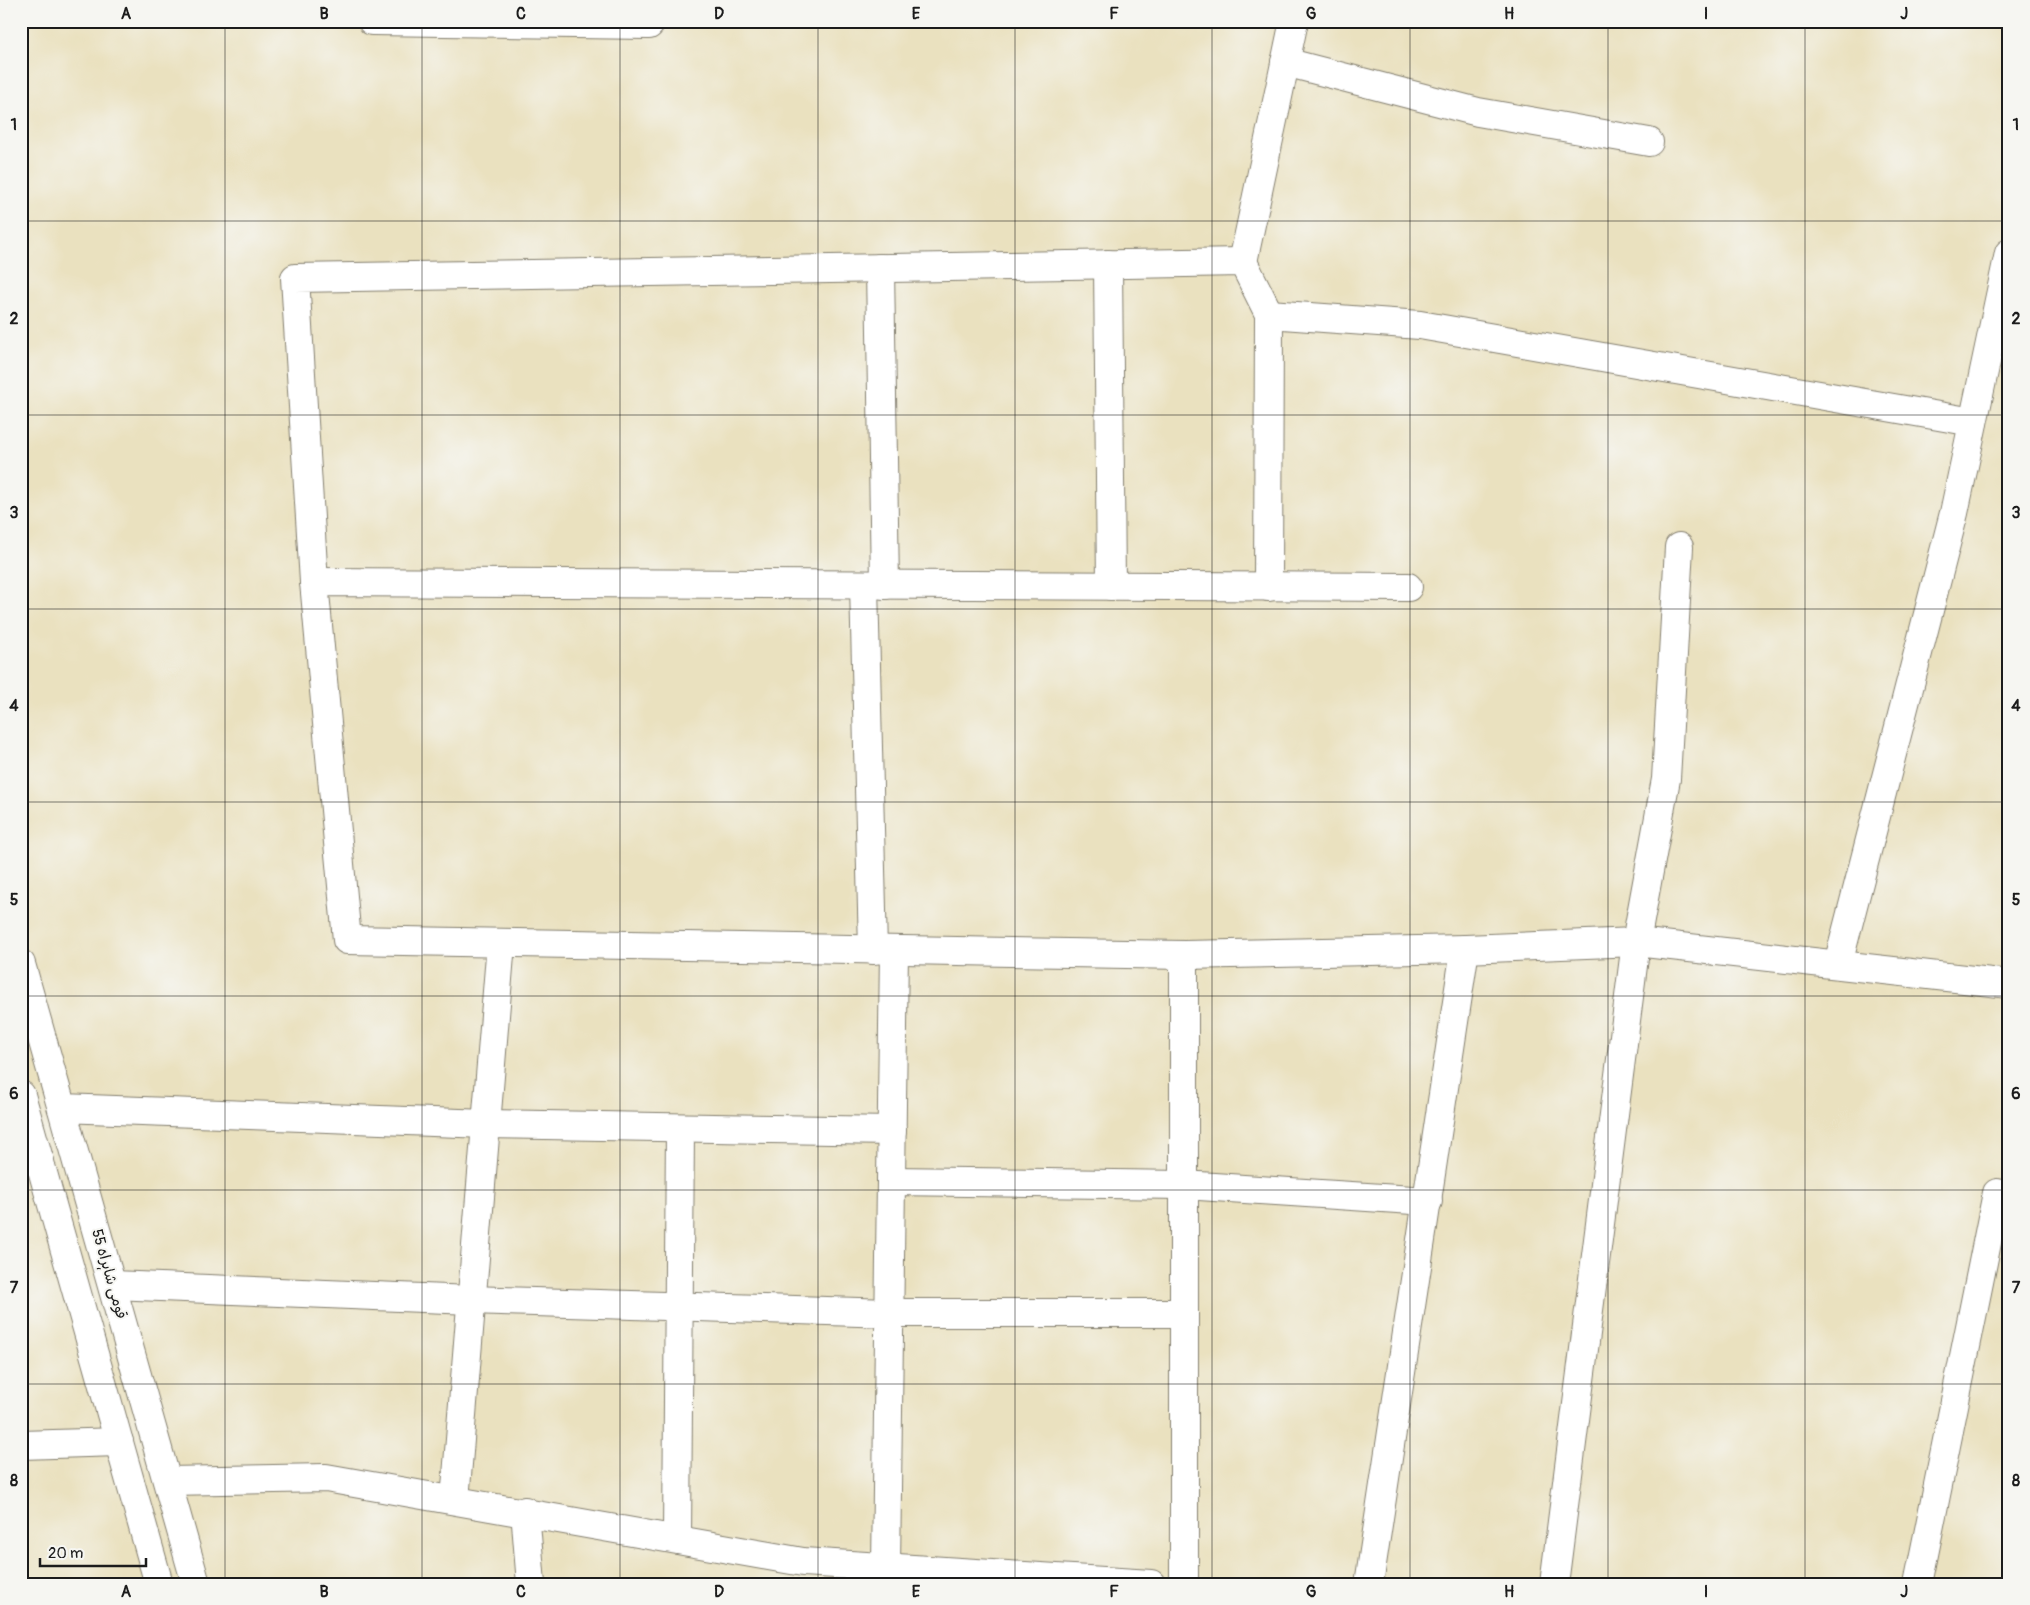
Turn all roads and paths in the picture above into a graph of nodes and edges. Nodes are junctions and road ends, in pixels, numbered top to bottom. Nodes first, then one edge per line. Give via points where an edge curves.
1 (372, 21) edge
2 (1294, 21) edge
3 (649, 25) dead end
4 (1285, 62) junction
5 (1649, 142) dead end
6 (2009, 253) edge
7 (1242, 262) junction
8 (1108, 264) junction
9 (880, 268) junction
10 (1269, 314) junction
11 (1973, 422) junction
12 (1679, 546) dead end
13 (314, 582) junction
14 (874, 585) junction
15 (1111, 586) junction
16 (1268, 587) junction
17 (1408, 587) dead end
18 (501, 942) junction
19 (1636, 942) junction
20 (884, 950) junction
21 (1465, 950) junction
22 (1184, 955) junction
23 (21, 964) edge
24 (1838, 964) junction
25 (2009, 984) edge
26 (21, 1095) edge
27 (62, 1108) junction
28 (486, 1124) junction
29 (680, 1128) junction
30 (892, 1131) junction
31 (31, 1161) edge
32 (891, 1181) junction
33 (1184, 1185) junction
34 (1997, 1193) dead end
35 (1428, 1201) junction
36 (113, 1285) junction
37 (471, 1300) junction
38 (679, 1306) junction
39 (890, 1313) junction
40 (1184, 1313) junction
41 (120, 1442) junction
42 (21, 1445) edge
43 (168, 1481) junction
44 (455, 1500) junction
45 (525, 1511) junction
46 (678, 1539) junction
47 (186, 1546) junction
48 (151, 1555) junction
49 (886, 1567) junction
50 (1040, 1580) edge
51 (159, 1584) edge
52 (196, 1584) edge
53 (531, 1584) edge
54 (1151, 1584) edge
55 (1184, 1584) edge
56 (1369, 1584) edge
57 (1554, 1584) edge
58 (1918, 1584) edge

1 - 3 main road
2 - 4 main road
4 - 5 main road via 1478,112
4 - 7 main road
6 - 11 main road
7 - 8 main road
7 - 10 main road
8 - 9 main road
8 - 15 main road
9 - 13 main road via 295,278
9 - 14 main road
10 - 11 main road via 1420,325
10 - 16 main road
11 - 24 main road via 1954,513
12 - 19 main road via 1666,780
13 - 14 main road
13 - 18 main road via 347,940
14 - 15 main road
14 - 20 main road
15 - 16 main road
16 - 17 main road
18 - 20 main road
18 - 28 main road
19 - 21 main road
19 - 24 main road
19 - 57 main road
20 - 22 main road
20 - 30 main road
21 - 22 main road
21 - 35 main road
22 - 33 main road
23 - 27 main road, قومی شاہراہ 55
24 - 25 main road
26 - 31 main road
27 - 28 main road
27 - 36 main road, قومی شاہراہ 55
28 - 29 main road
28 - 37 main road
29 - 30 main road
29 - 38 main road
30 - 32 main road
31 - 41 main road
32 - 33 main road
32 - 39 main road
33 - 35 main road
33 - 40 main road
34 - 58 main road
35 - 56 main road
36 - 37 main road
36 - 43 main road, قومی شاہراہ 55
37 - 38 main road
37 - 44 main road
38 - 39 main road
38 - 46 main road
39 - 40 main road
39 - 49 main road
40 - 55 main road
41 - 42 main road
41 - 48 main road
43 - 44 main road via 326,1478
43 - 47 main road, قومی شاہراہ 55
44 - 45 main road
45 - 46 main road
45 - 53 main road
46 - 49 main road via 803,1562
47 - 48 main road
47 - 52 main road, قومی شاہراہ 55
48 - 51 main road
49 - 50 main road
50 - 54 main road

